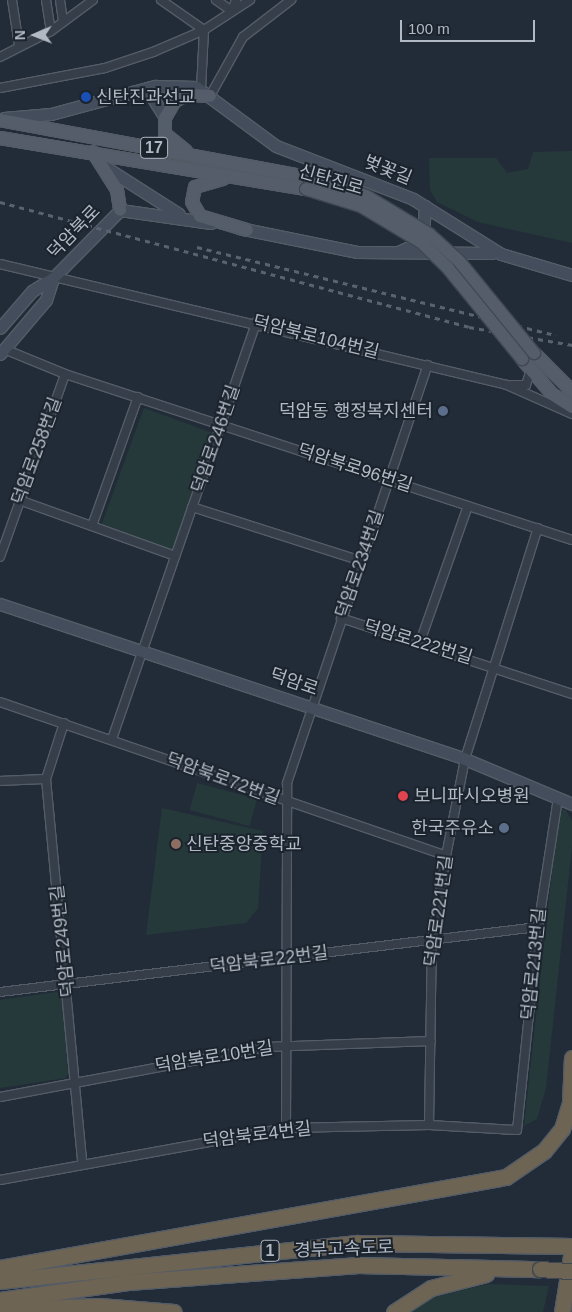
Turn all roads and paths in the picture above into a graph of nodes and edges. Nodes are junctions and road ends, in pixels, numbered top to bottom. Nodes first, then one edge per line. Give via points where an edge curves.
1 (12, 0) edge
2 (46, 0) edge
3 (60, 0) edge
4 (93, 0) edge
5 (161, 0) edge
6 (216, 0) edge
7 (236, 0) edge
8 (250, 0) edge
9 (290, 0) edge
10 (232, 11) junction
11 (64, 22) junction
12 (204, 30) junction
13 (51, 31) junction
14 (19, 45) junction
15 (0, 57) edge
16 (0, 88) edge
17 (202, 91) junction
18 (131, 92) junction
19 (0, 112) edge
20 (4, 118) edge
21 (165, 118) junction
22 (0, 138) edge
23 (93, 152) junction
24 (193, 154) junction
25 (102, 165) junction
26 (240, 178) junction
27 (307, 183) junction
28 (425, 206) junction
29 (120, 210) junction
30 (188, 219) junction
31 (451, 227) junction
32 (247, 230) junction
33 (396, 253) junction
34 (428, 254) junction
35 (501, 254) junction
36 (0, 264) edge
37 (572, 275) edge
38 (54, 278) junction
39 (256, 322) junction
40 (0, 328) edge
41 (2, 352) edge
42 (428, 365) junction
43 (531, 370) junction
44 (65, 374) junction
45 (508, 385) junction
46 (572, 391) edge
47 (138, 397) junction
48 (572, 407) edge
49 (572, 414) edge
50 (220, 426) junction
51 (390, 478) junction
52 (18, 500) junction
53 (468, 506) junction
54 (192, 507) junction
55 (92, 526) junction
56 (538, 528) junction
57 (572, 540) edge
58 (175, 556) junction
59 (0, 557) edge
60 (361, 561) junction
61 (0, 604) edge
62 (341, 618) junction
63 (420, 642) junction
64 (143, 650) junction
65 (494, 665) junction
66 (572, 694) edge
67 (0, 702) edge
68 (311, 706) junction
69 (64, 723) junction
70 (112, 739) junction
71 (465, 759) junction
72 (46, 778) junction
73 (0, 781) edge
74 (558, 798) junction
75 (285, 801) junction
76 (572, 804) edge
77 (446, 856) junction
78 (538, 928) junction
79 (432, 941) junction
80 (285, 959) junction
81 (68, 984) junction
82 (0, 992) edge
83 (431, 1041) junction
84 (284, 1045) junction
85 (572, 1058) edge
86 (75, 1080) junction
87 (0, 1097) edge
88 (429, 1124) junction
89 (286, 1128) junction
90 (517, 1130) joint
91 (82, 1162) junction
92 (0, 1180) edge
93 (572, 1248) edge
94 (0, 1268) edge
95 (540, 1269) junction
96 (572, 1271) edge
97 (0, 1280) edge
98 (0, 1300) edge
99 (0, 1309) edge
100 (174, 1312) edge
101 (394, 1312) edge
102 (562, 1312) edge

1 - 14 street
2 - 13 street
3 - 11 street
4 - 11 street
5 - 12 street
6 - 10 street
7 - 10 street
8 - 10 street
9 - 17 street via 242,37
10 - 12 street
11 - 13 street
12 - 16 street via 105,68
12 - 17 street
13 - 14 street
14 - 15 street
17 - 18 street via 163,85
17 - 21 main road via 175,101
17 - 28 street, 벚꽃길 via 276,146
18 - 20 street via 51,114
18 - 21 street via 152,97
19 - 20 street
20 - 24 main road, 신탄진로 / 17
21 - 24 main road via 165,134
22 - 23 main road, 신탄진로 / 17
23 - 25 main road
23 - 26 main road, 신탄진로 / 17
24 - 27 main road, 신탄진로 / 17
25 - 29 main road via 117,190
25 - 30 street
26 - 27 main road, 신탄진로 / 17
26 - 32 main road via 202,183 195,187 192,202 200,216
27 - 43 main road, 신탄진로 / 17, bridge via 361,206 420,242 448,267
27 - 46 main road, 신탄진로 / 17, bridge via 366,196 429,234 459,260 534,353
28 - 31 street, 벚꽃길
28 - 33 street via 422,235 416,244
29 - 30 street
29 - 38 street, 덕암북로
30 - 32 street
31 - 34 street
31 - 35 street, 벚꽃길
32 - 33 street via 357,252
33 - 34 street
34 - 35 street via 466,249
35 - 37 street, 벚꽃길
36 - 38 street, 덕암북로104번길
38 - 39 street, 덕암북로104번길
38 - 40 street, 덕암북로 via 32,291
38 - 41 street, 덕암북로 via 46,300
39 - 42 street, 덕암북로104번길
39 - 50 street, 덕암로246번길
41 - 44 street, 덕암북로96번길
42 - 45 street, 덕암북로104번길
42 - 51 street, 덕암로234번길
43 - 45 street via 526,385
43 - 48 main road, 신탄진로 / 17 via 552,394
44 - 47 street, 덕암북로96번길
44 - 52 street, 덕암로258번길
45 - 49 street, 덕암북로104번길
47 - 50 street, 덕암북로96번길
47 - 55 street
50 - 51 street, 덕암북로96번길
50 - 54 street, 덕암로246번길
51 - 53 street, 덕암북로96번길
51 - 60 street, 덕암로234번길
52 - 55 street
52 - 59 street, 덕암로258번길
53 - 56 street, 덕암북로96번길
53 - 63 street
54 - 58 street, 덕암로246번길
54 - 60 street
55 - 58 street
56 - 57 street, 덕암북로96번길
56 - 65 street, 덕암로222번길
58 - 64 street, 덕암로246번길
60 - 62 street, 덕암로234번길
61 - 64 street, 덕암로
62 - 63 street, 덕암로222번길
62 - 68 street, 덕암로234번길
63 - 65 street, 덕암로222번길
64 - 68 street, 덕암로
64 - 70 street, 덕암로246번길
65 - 66 street
65 - 71 street, 덕암로222번길
67 - 69 street, 덕암북로72번길
68 - 71 street, 덕암로
68 - 75 street, 덕암로234번길
69 - 70 street, 덕암북로72번길
69 - 72 street, 덕암로249번길
70 - 75 street, 덕암북로72번길
71 - 74 street, 덕암로
71 - 77 street, 덕암로221번길
72 - 73 street
72 - 81 street, 덕암로249번길
74 - 76 street, 덕암로
74 - 78 street, 덕암로213번길
75 - 77 street, 덕암북로72번길
75 - 80 street, 덕암로234번길
77 - 79 street, 덕암로221번길
78 - 79 street, 덕암북로22번길
78 - 90 street, 덕암로213번길
79 - 80 street, 덕암북로22번길
79 - 83 street, 덕암로221번길
80 - 81 street, 덕암북로22번길
80 - 84 street, 덕암로234번길
81 - 82 street, 덕암북로22번길
81 - 86 street, 덕암로249번길
83 - 84 street, 덕암북로10번길
83 - 88 street, 덕암로221번길
84 - 86 street, 덕암북로10번길
84 - 89 street, 덕암로234번길
85 - 94 highway via 570,1103 562,1129 544,1151 506,1177
86 - 87 street, 덕암북로10번길
86 - 91 street, 덕암로249번길
88 - 89 street, 덕암북로4번길
88 - 90 street, 덕암북로4번길
89 - 91 street, 덕암북로4번길
91 - 92 street, 덕암북로4번길
93 - 97 highway, 경부고속도로 / 1 via 357,1243
93 - 102 highway
95 - 96 highway, 경부고속도로 / 1, bridge
95 - 98 highway, 경부고속도로 / 1 via 358,1265 128,1282
95 - 101 highway via 449,1282 414,1296
99 - 100 highway via 89,1305

